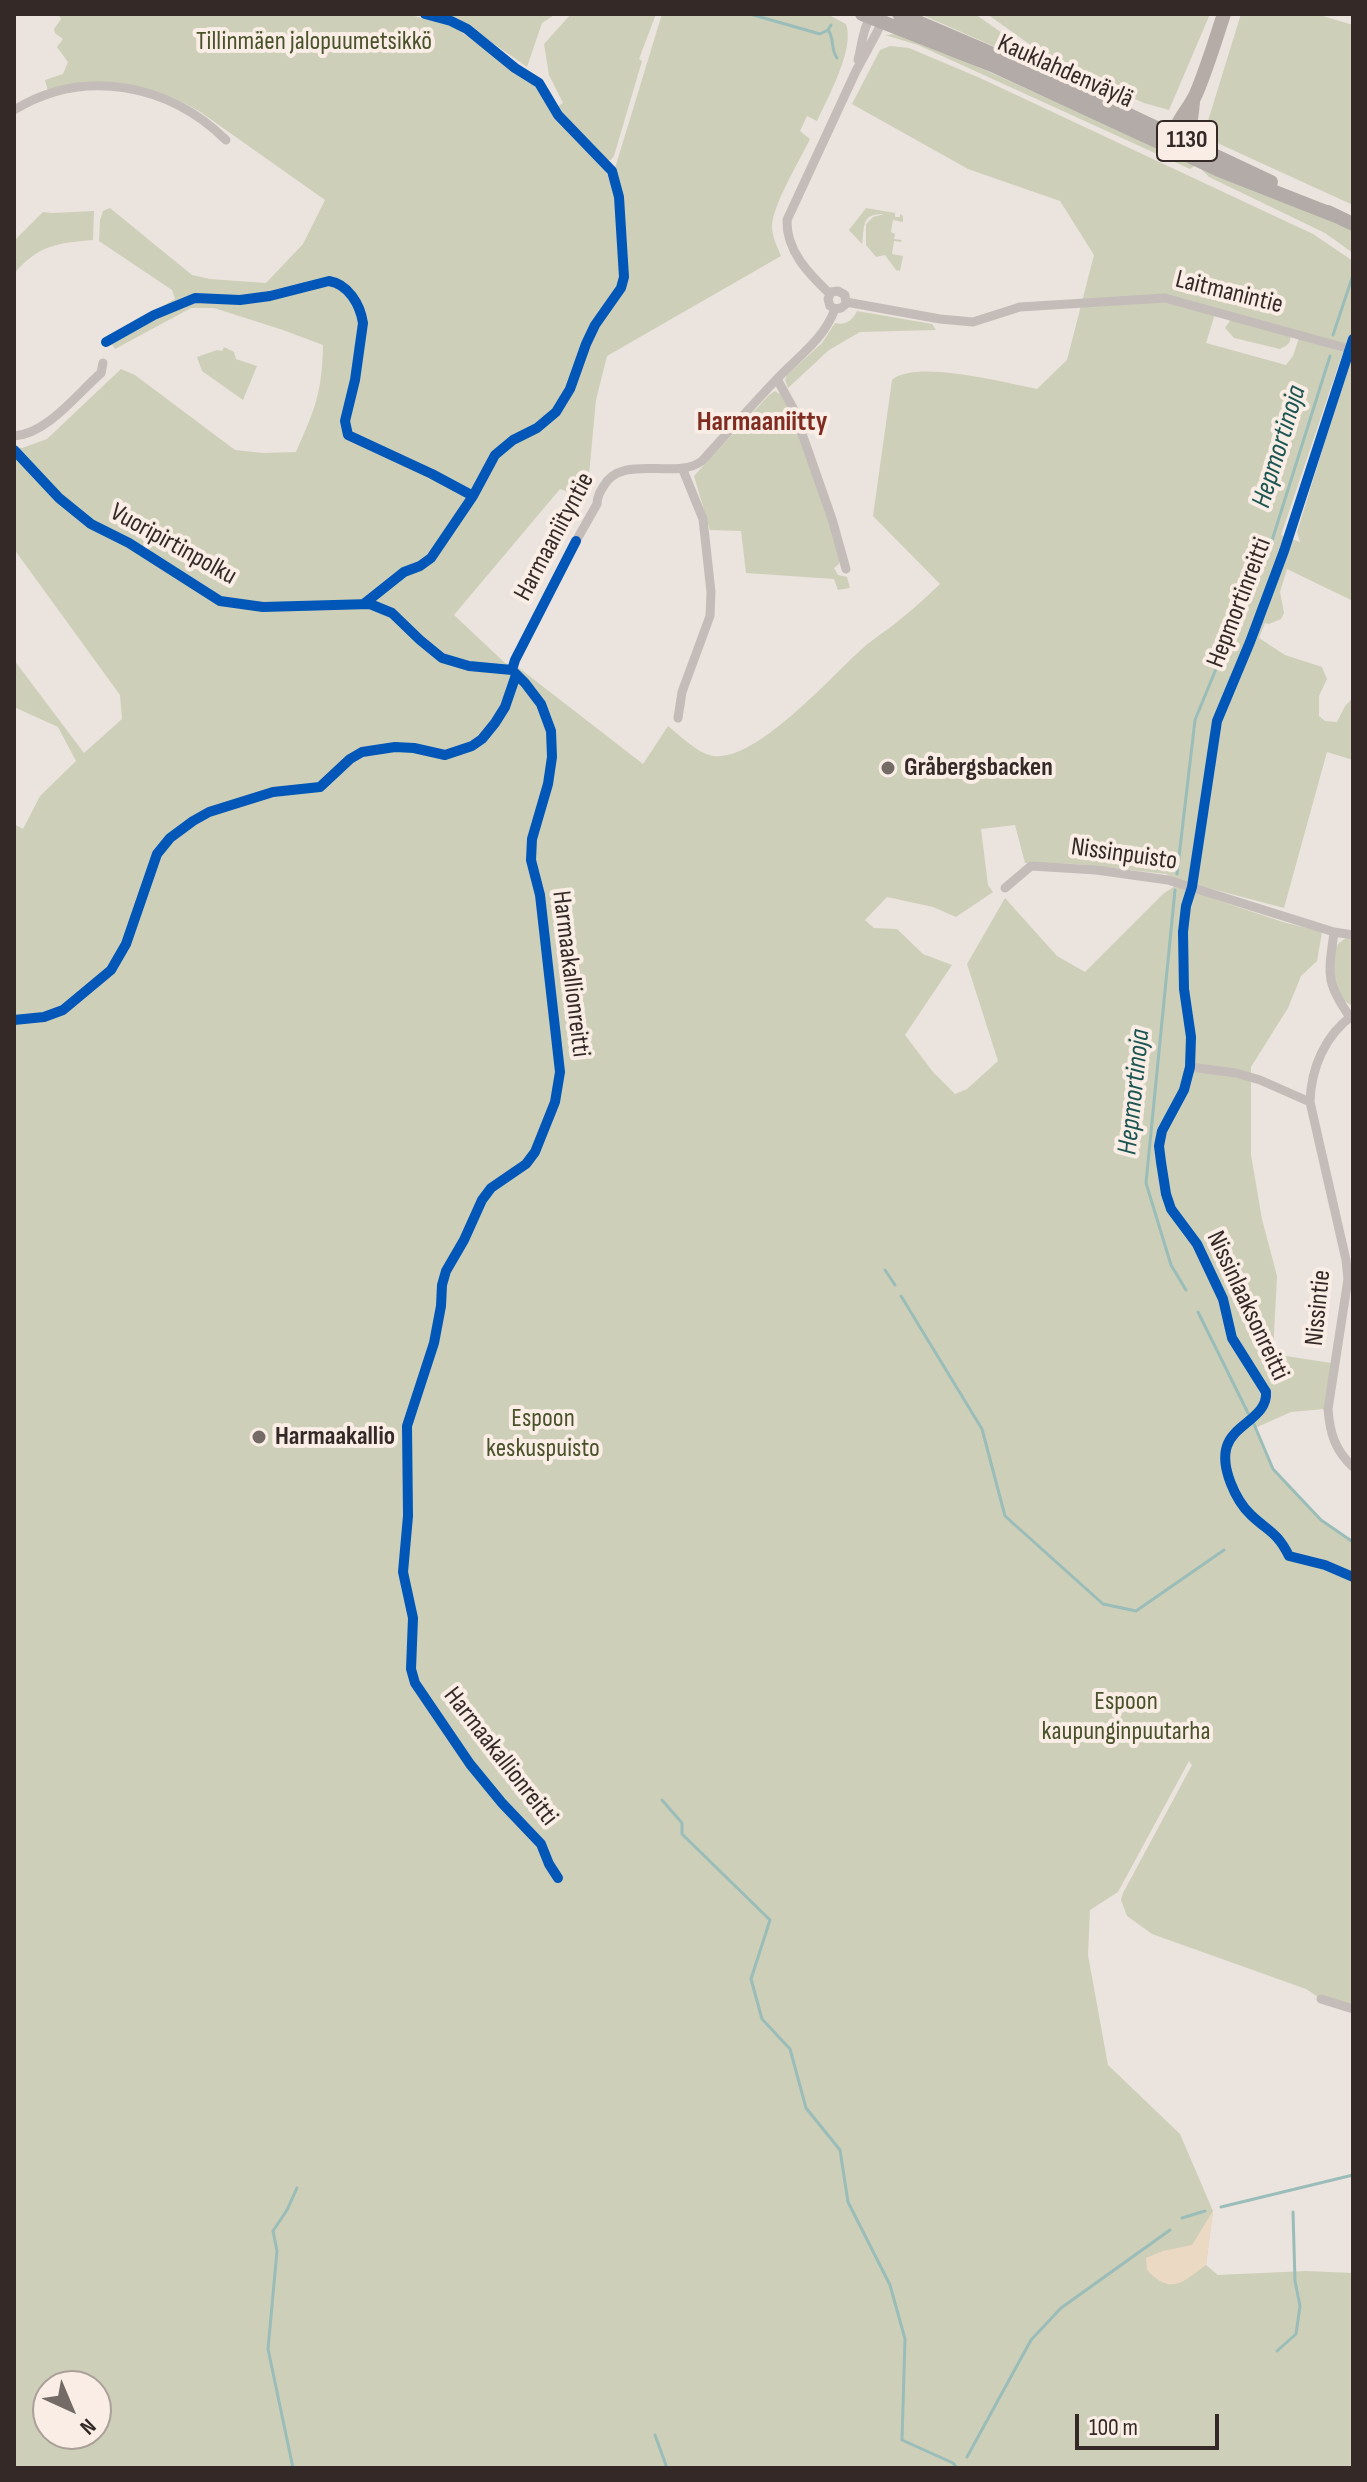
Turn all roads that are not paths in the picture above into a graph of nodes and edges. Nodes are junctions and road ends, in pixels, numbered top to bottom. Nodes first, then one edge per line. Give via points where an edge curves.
1 (899, 14) edge
2 (1224, 14) edge
3 (874, 16) edge
4 (14, 110) edge
5 (226, 140) dead end
6 (1177, 141) junction
7 (1353, 224) edge
8 (830, 294) junction
9 (846, 302) junction
10 (835, 309) junction
11 (1353, 350) edge
12 (103, 363) dead end
13 (777, 379) junction
14 (14, 436) edge
15 (683, 470) junction
16 (576, 541) dead end
17 (846, 569) dead end
18 (678, 718) dead end
19 (1005, 888) dead end
20 (1334, 932) junction
21 (1353, 935) edge
22 (1351, 1016) edge
23 (1190, 1067) dead end
24 (1310, 1102) junction
25 (1353, 1467) edge
26 (1321, 1999) dead end
27 (1353, 2009) edge

1 - 6 main road, Kauklahdenväylä / 1130 via 1072,88
2 - 6 street via 1194,98 1191,124
3 - 6 main road, Kauklahdenväylä / 1130
3 - 8 street via 856,71 787,220 790,244
4 - 5 street via 48,95 109,85 180,104
6 - 7 main road, Kauklahdenväylä / 1130
8 - 9 street via 842,292
8 - 10 street via 828,302
9 - 10 street
9 - 11 street, Laitmanintie via 961,322 1020,307 1165,298
10 - 13 street via 820,338
12 - 14 street via 101,373 46,424
13 - 15 street via 702,461
13 - 17 street via 793,408
15 - 16 street, Harmaaniityntie via 614,474
15 - 18 street via 703,519 711,592 710,616
19 - 20 street, Nissinpuisto via 1031,866 1125,874 1171,881
20 - 21 street, Nissinpuisto
20 - 22 street via 1329,977
22 - 24 street, Nissintie via 1324,1048
23 - 24 street via 1236,1073
24 - 25 street, Nissintie via 1348,1279 1328,1409 1330,1428 1334,1444
26 - 27 street

